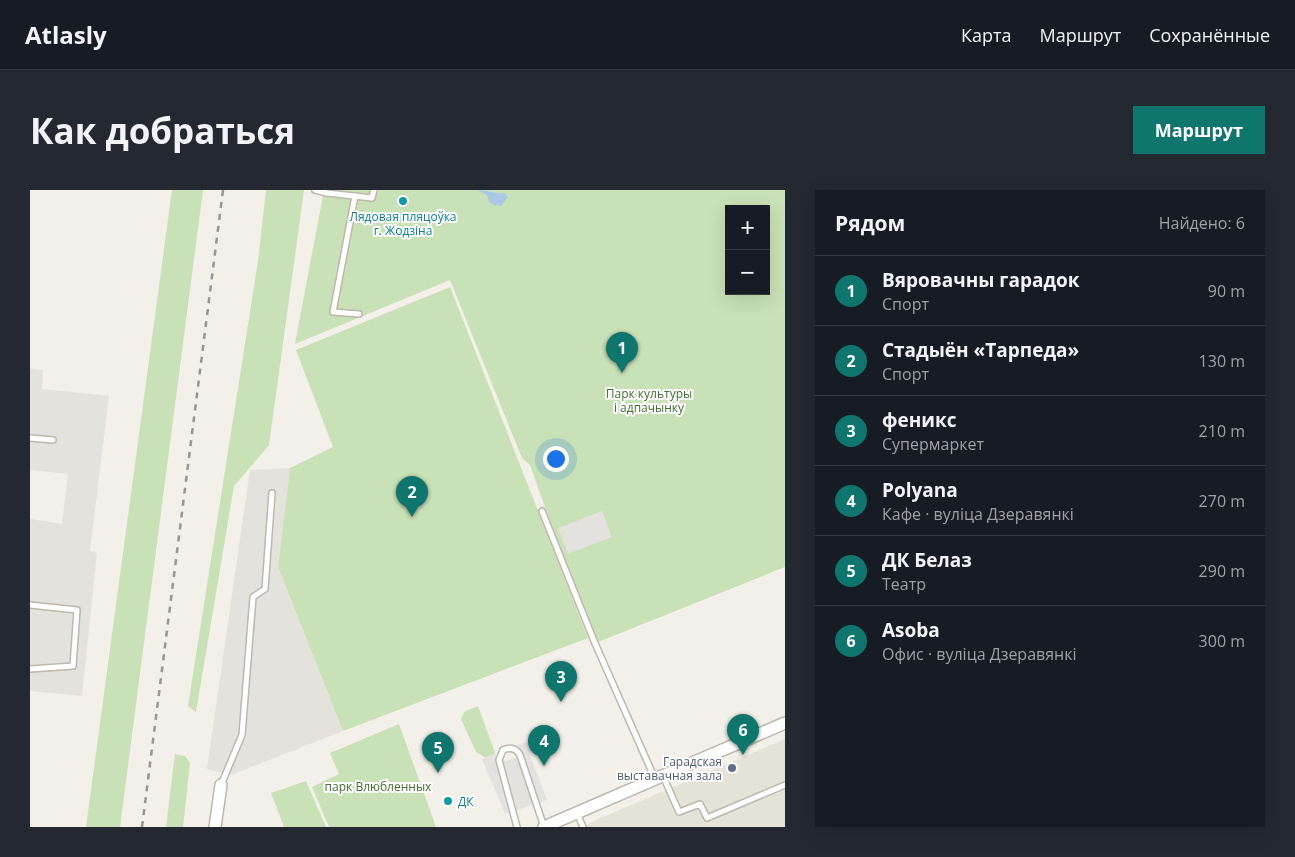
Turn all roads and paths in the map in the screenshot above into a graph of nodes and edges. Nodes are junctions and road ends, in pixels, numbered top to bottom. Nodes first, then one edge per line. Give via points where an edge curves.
1 (316, 190) edge
2 (374, 190) edge
3 (354, 196) junction
4 (359, 314) dead end
5 (30, 438) edge
6 (53, 440) dead end
7 (272, 493) dead end
8 (542, 511) dead end
9 (30, 605) edge
10 (30, 669) edge
11 (785, 723) edge
12 (659, 777) junction
13 (221, 785) joint
14 (785, 785) edge
15 (577, 813) junction
16 (215, 827) edge
17 (517, 827) edge
18 (544, 827) edge
19 (583, 827) edge

1 - 3 lane
2 - 3 lane via 372,198
3 - 4 lane via 333,312
5 - 6 lane
7 - 13 lane via 265,589 253,597 242,735
8 - 12 lane via 594,641
9 - 10 lane via 77,610 73,666
11 - 12 street
12 - 14 lane via 679,812 700,804 707,818
12 - 15 street
13 - 16 street
15 - 18 street
15 - 19 lane
17 - 18 lane via 498,760 502,750 509,748 520,756

